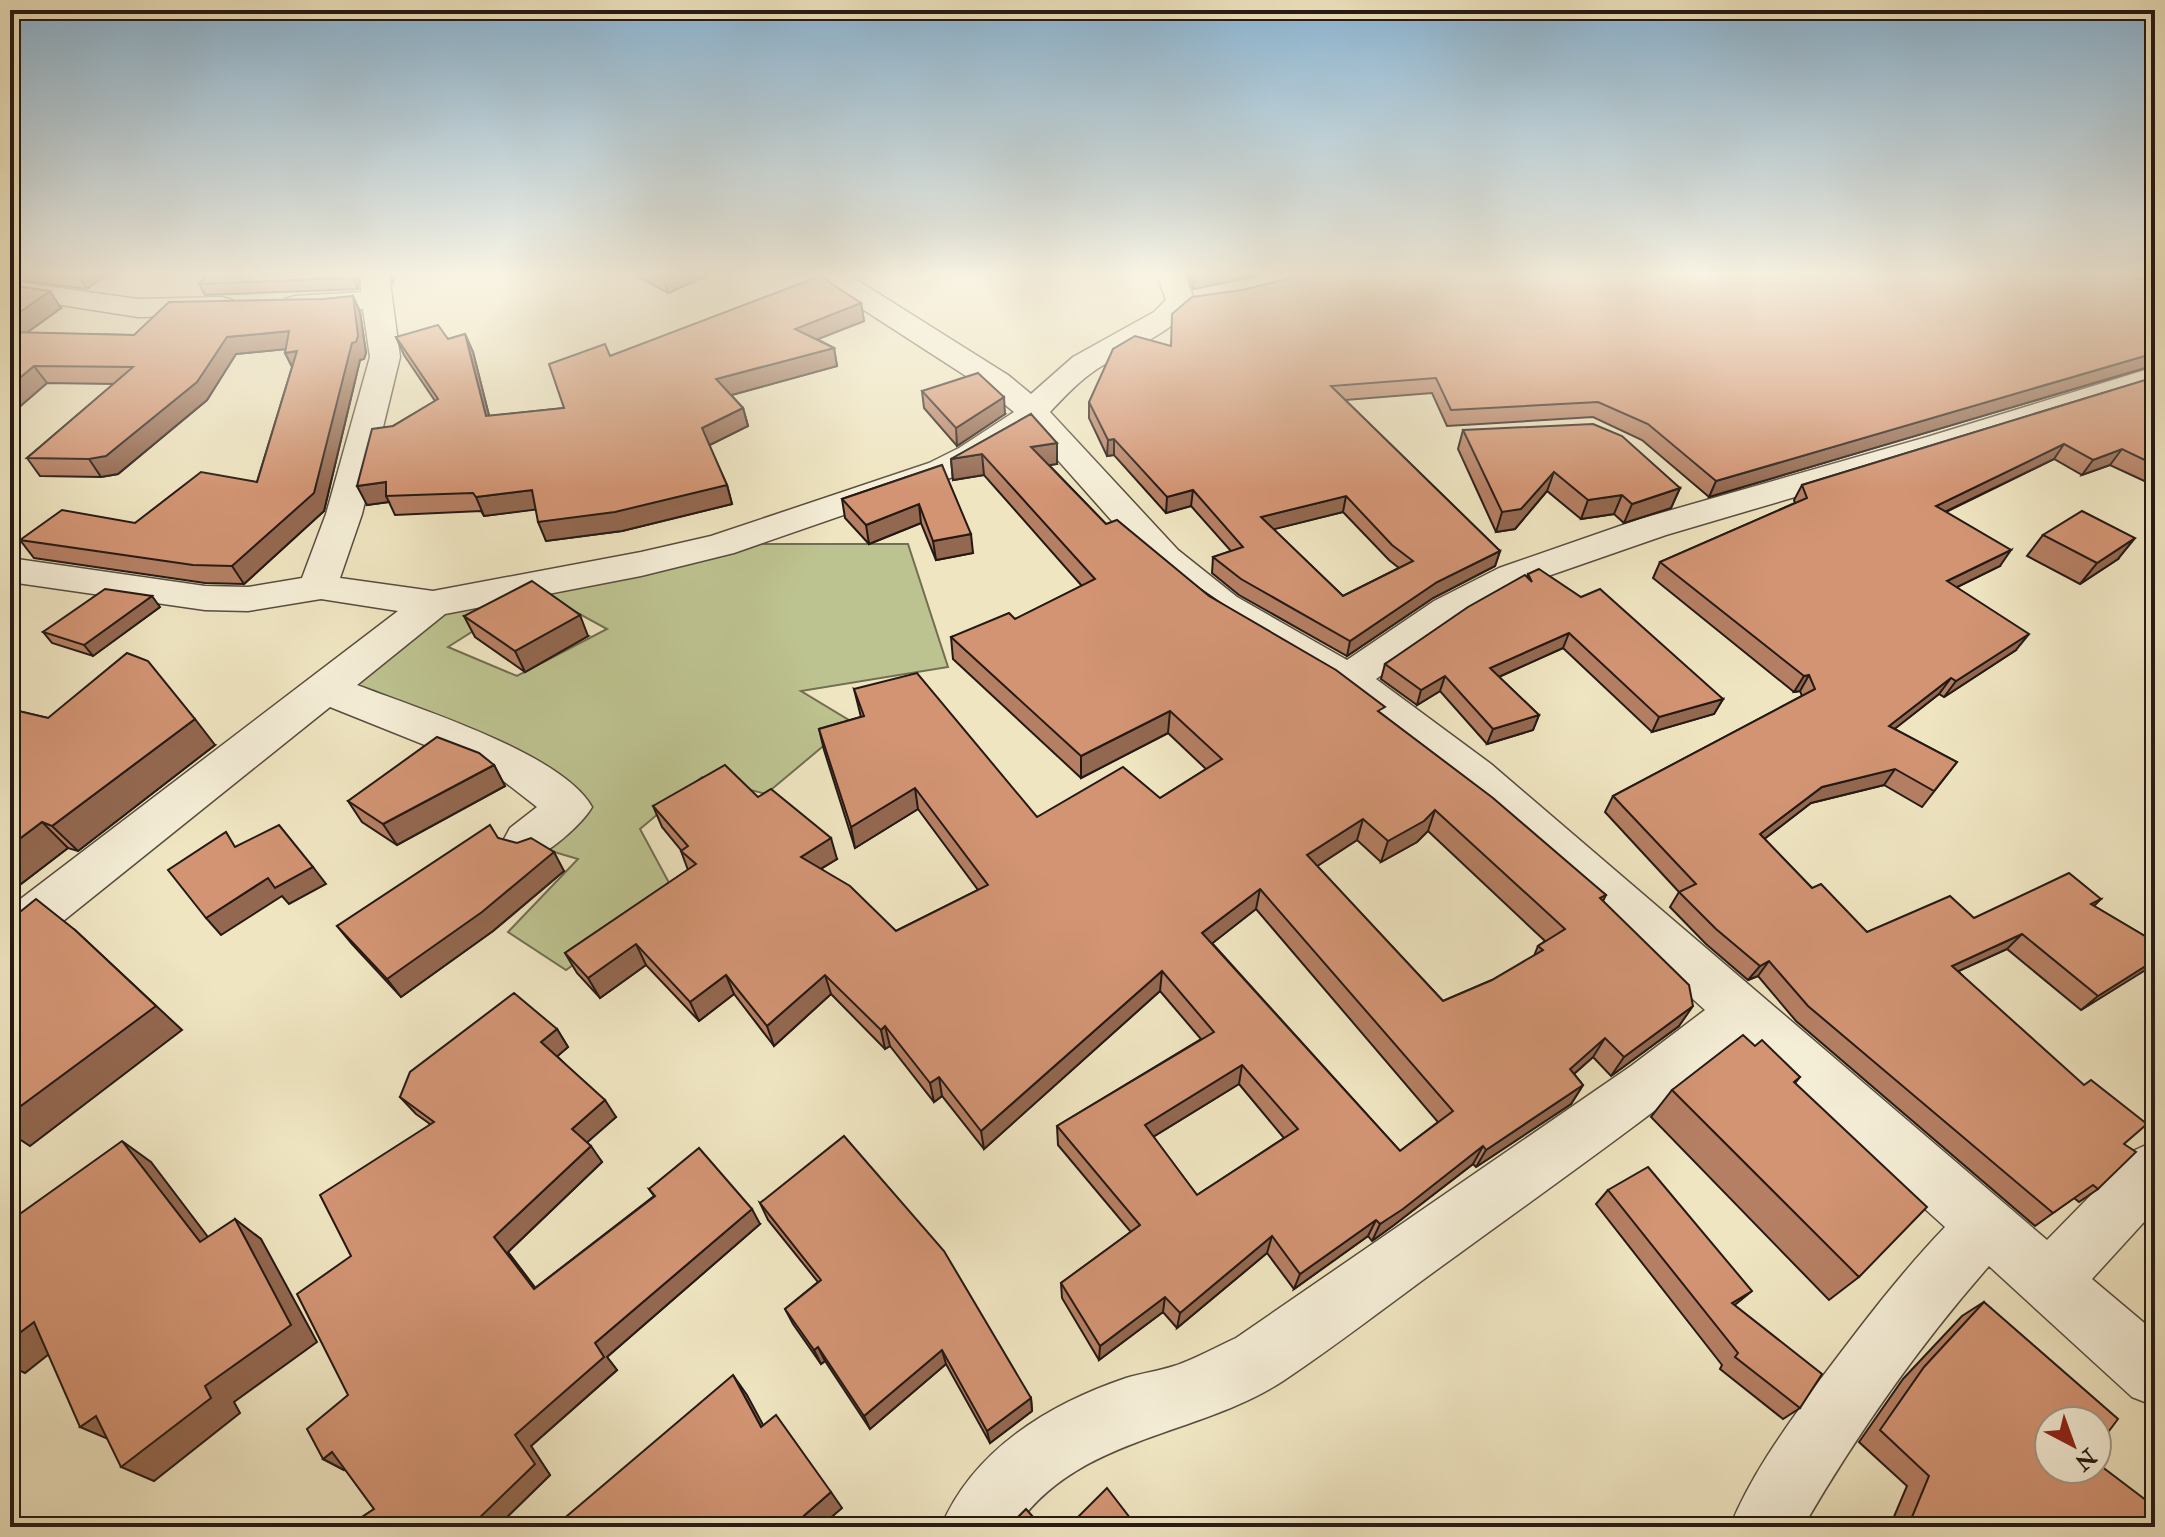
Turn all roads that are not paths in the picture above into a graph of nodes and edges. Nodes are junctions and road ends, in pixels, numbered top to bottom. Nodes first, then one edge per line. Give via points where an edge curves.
1 (384, 347) edge
2 (944, 347) edge
3 (1114, 347) edge
4 (2155, 376) edge
5 (1032, 411) junction
6 (10, 570) edge
7 (321, 587) junction
8 (433, 604) junction
9 (1348, 679) junction
10 (323, 688) junction
11 (526, 841) edge
12 (10, 935) edge
13 (1741, 1012) junction
14 (2155, 1169) edge
15 (1986, 1225) junction
16 (2048, 1282) junction
17 (2155, 1374) edge
18 (975, 1527) edge
19 (1764, 1527) edge

1 - 7 street
2 - 5 street
3 - 5 street via 1084,364
4 - 9 street via 1939,444 1690,502 1481,590
5 - 8 street via 1019,426 941,470 721,545
5 - 9 street via 1165,558 1223,606
6 - 7 street via 205,598 248,599
7 - 8 street
8 - 10 street
9 - 13 street via 1475,776
10 - 11 street via 507,761 569,807
10 - 12 street
13 - 15 street
13 - 18 street via 1650,1084 1258,1360 1180,1397 1106,1419 1035,1459 1001,1490
14 - 16 street
15 - 16 street
15 - 19 street via 1913,1306 1816,1441
16 - 17 street

